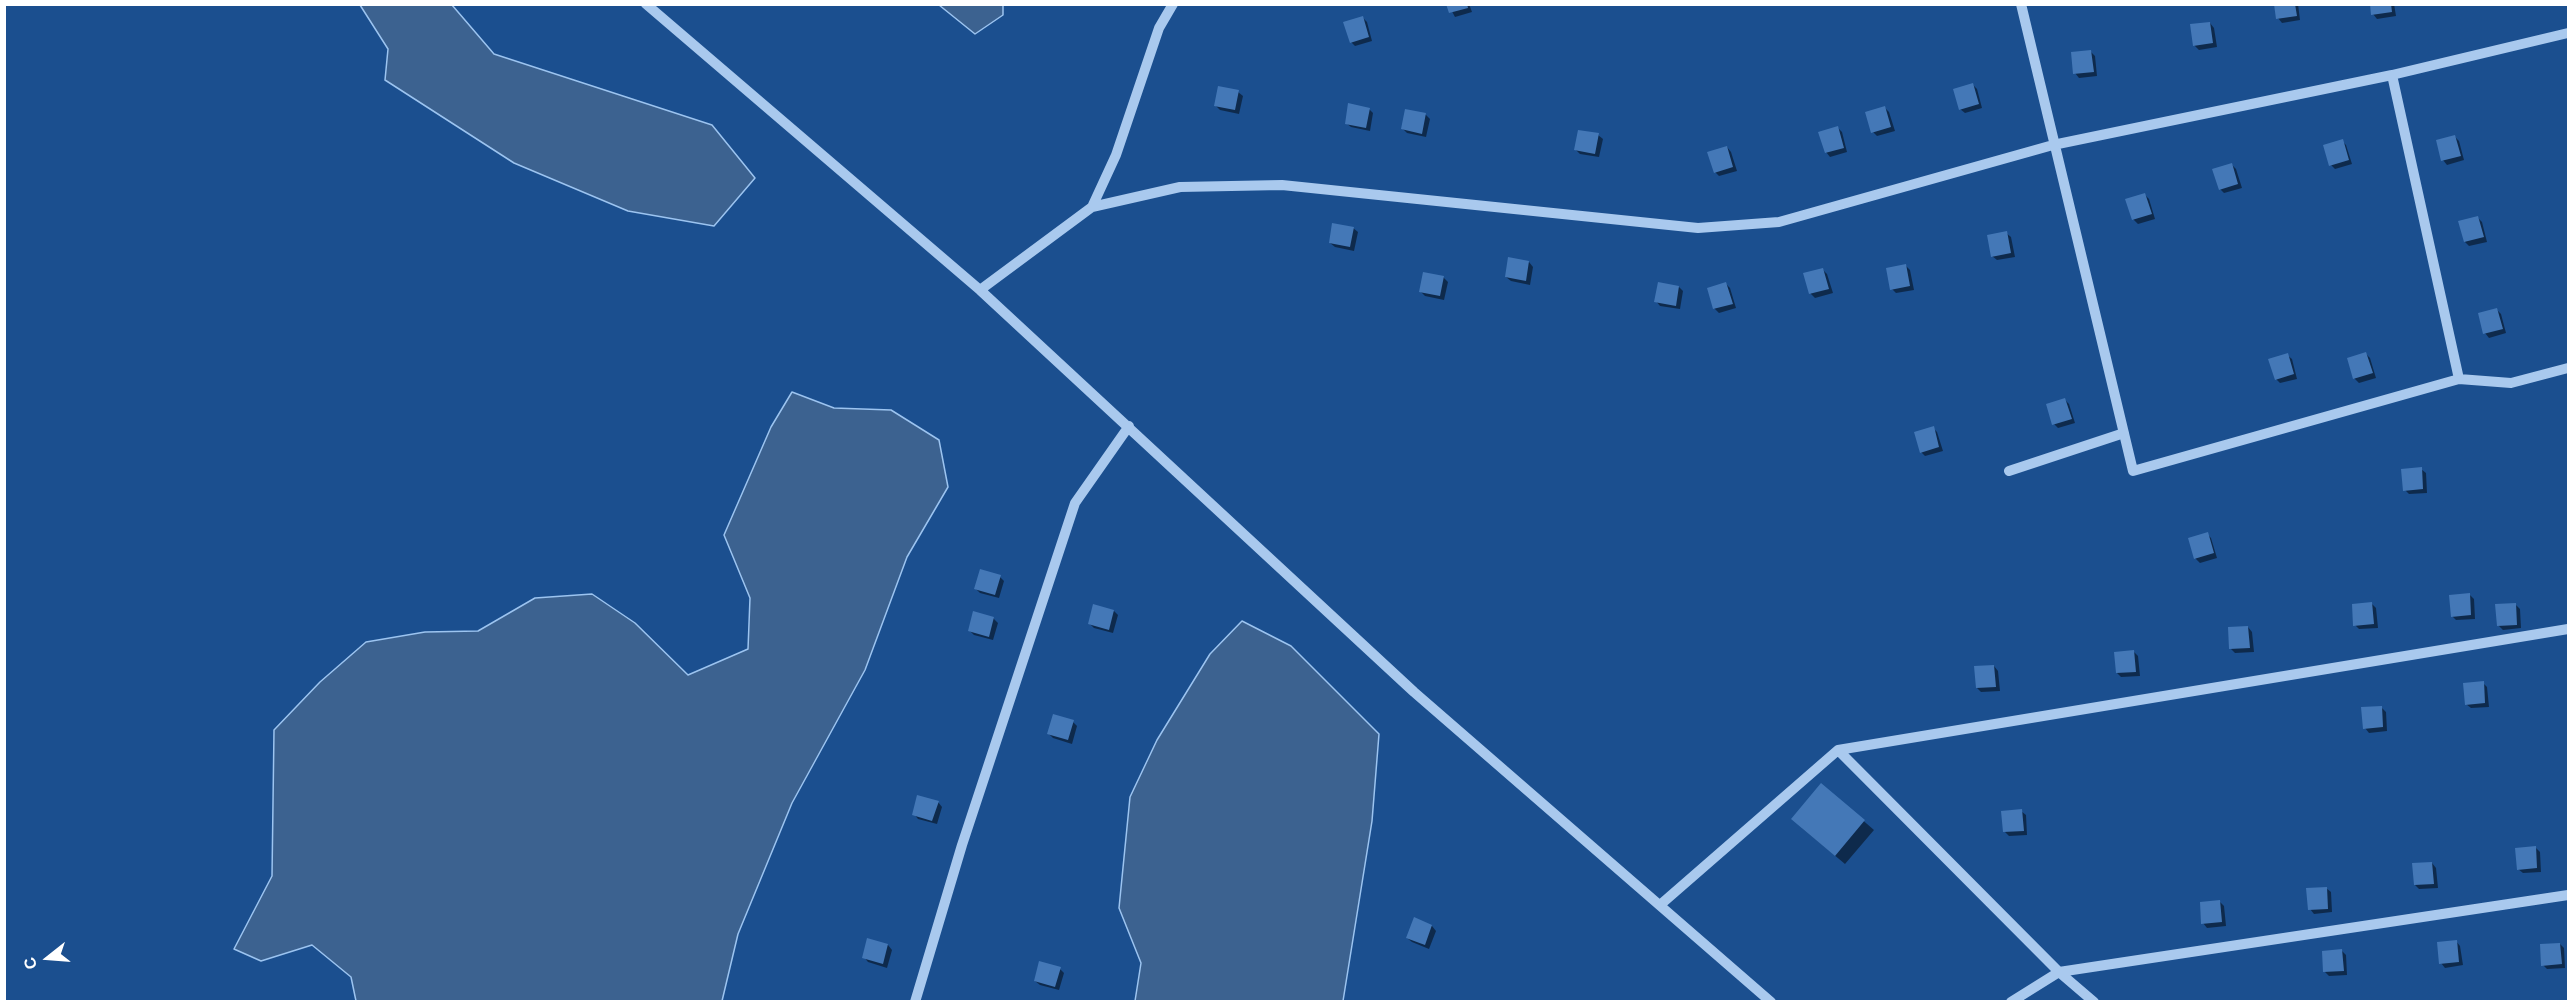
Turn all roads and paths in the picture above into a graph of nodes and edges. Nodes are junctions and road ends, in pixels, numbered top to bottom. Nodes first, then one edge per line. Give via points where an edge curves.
1 (646, 4) edge
2 (1173, 4) edge
3 (2021, 4) edge
4 (2568, 33) edge
5 (2392, 75) junction
6 (2053, 145) junction
7 (1092, 207) junction
8 (980, 290) junction
9 (2568, 368) edge
10 (2459, 378) junction
11 (1130, 426) junction
12 (2124, 433) junction
13 (2009, 471) dead end
14 (2568, 629) edge
15 (1838, 750) junction
16 (2568, 895) edge
17 (1660, 905) junction
18 (2059, 972) junction
19 (915, 1002) edge
20 (1771, 1002) edge
21 (2011, 1002) edge
22 (2094, 1002) edge

1 - 8 street
2 - 7 street via 1159,28 1116,155
3 - 6 street
4 - 5 street
5 - 6 street
5 - 10 street
6 - 7 street via 1779,222 1698,228 1282,185 1180,187
6 - 12 street
7 - 8 street
8 - 11 street
9 - 10 street via 2511,382
10 - 12 street via 2133,471
11 - 17 street via 1414,692
11 - 19 street via 1075,503 962,845
12 - 13 street
14 - 15 street
15 - 17 street
15 - 18 street
16 - 18 street
17 - 20 street
18 - 21 street
18 - 22 street

